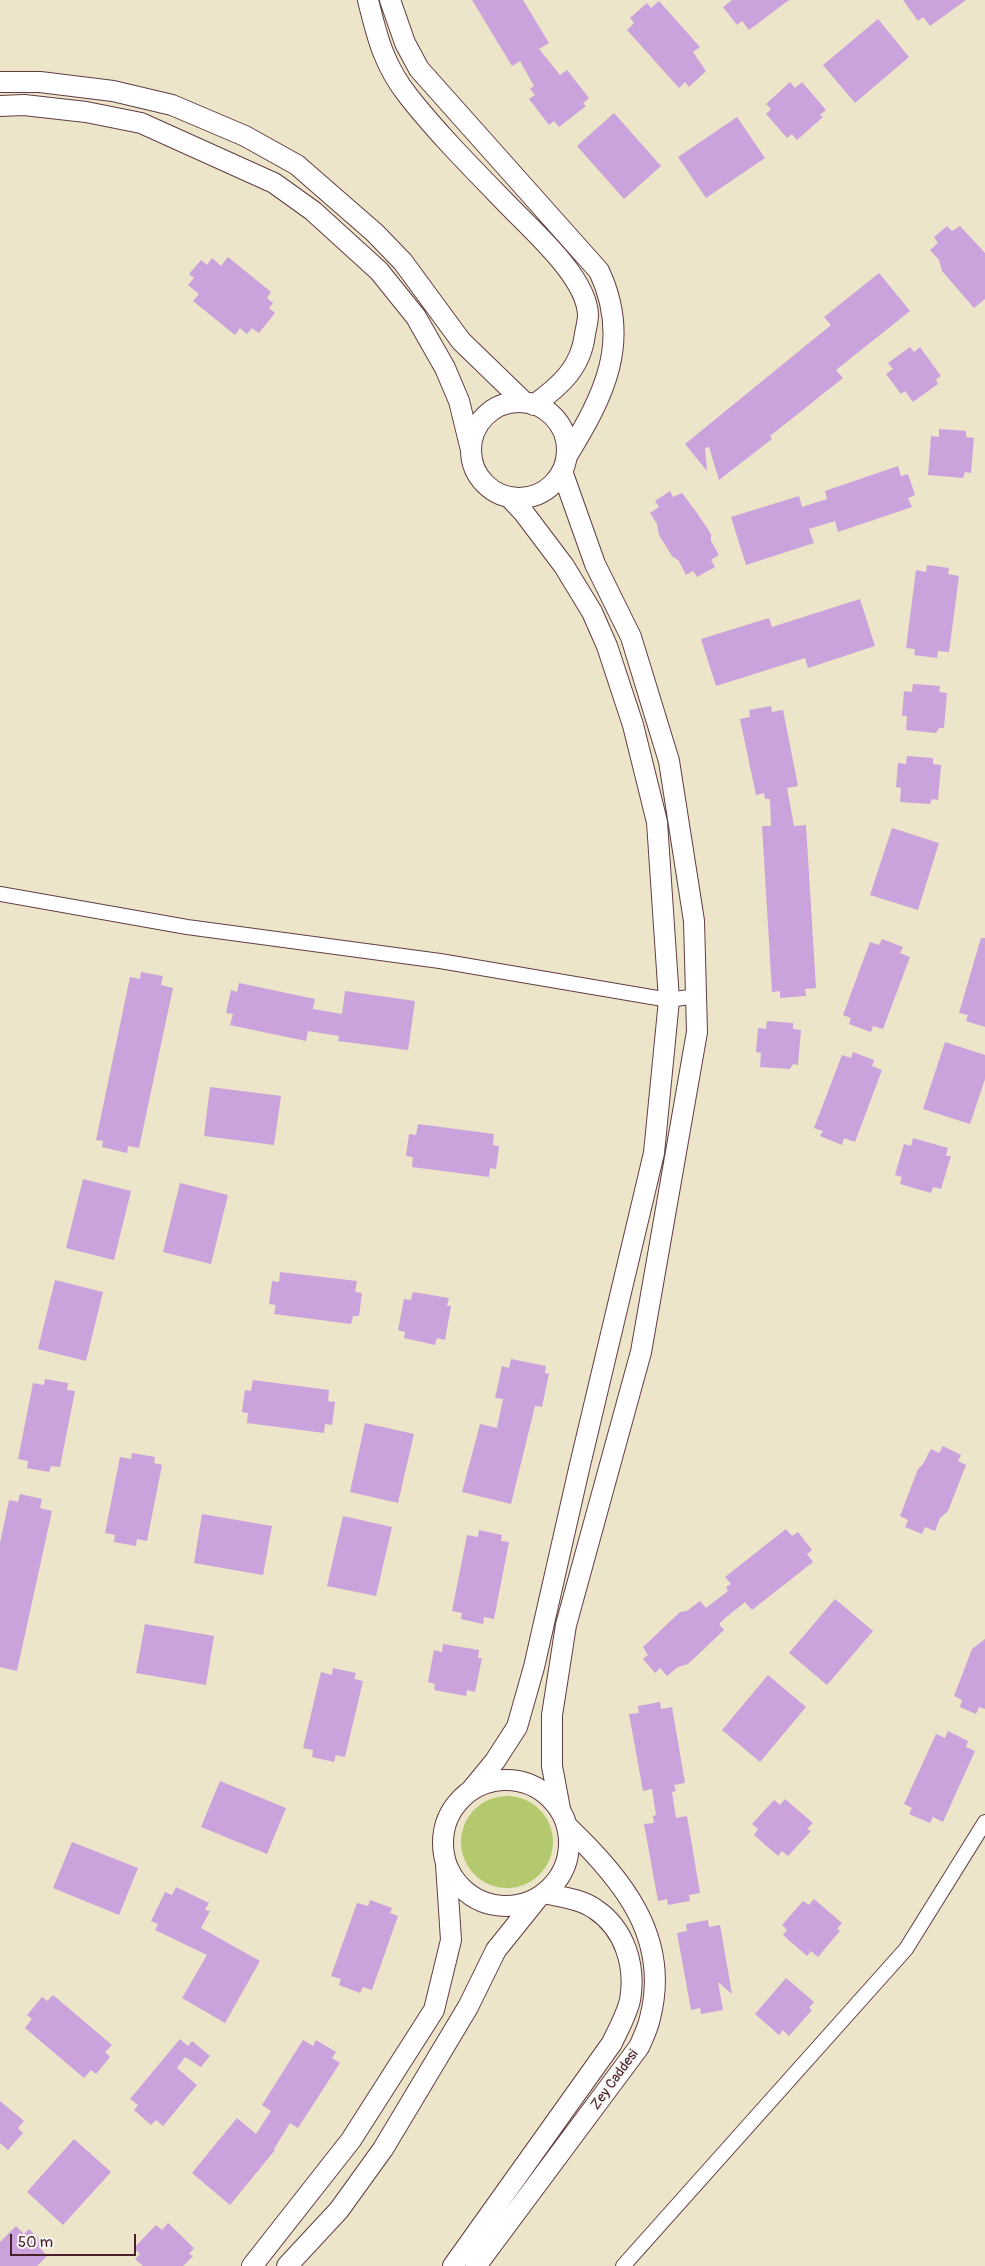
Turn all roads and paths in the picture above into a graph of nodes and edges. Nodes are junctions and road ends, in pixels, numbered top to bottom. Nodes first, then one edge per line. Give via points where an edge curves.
1 (368, 0) edge
2 (390, 0) edge
3 (0, 82) edge
4 (0, 106) edge
5 (529, 403) junction
6 (471, 450) junction
7 (565, 464) junction
8 (509, 497) junction
9 (0, 894) edge
10 (696, 996) junction
11 (669, 1000) junction
12 (472, 1789) junction
13 (560, 1808) junction
14 (985, 1822) edge
15 (568, 1827) junction
16 (446, 1864) junction
17 (540, 1896) junction
18 (252, 2266) edge
19 (288, 2266) edge
20 (453, 2266) edge
21 (476, 2266) edge
22 (623, 2266) edge

1 - 5 street via 383,56 408,96 559,257 579,285 588,314 583,350 572,372 556,388
2 - 7 street via 405,43 419,69 599,271 609,292 615,332 612,365 587,424
3 - 5 street via 49,83 112,91 172,105 244,136 297,165 375,233 403,262 461,342
4 - 6 street via 24,105 77,111 141,123 274,183 313,211 379,271 416,317 445,368
5 - 6 street via 508,403 494,409 474,434
5 - 7 street via 552,414 561,426 567,441
6 - 8 street via 474,466 482,480 494,491
7 - 8 street via 553,484 541,493 525,498
7 - 10 street via 595,564 631,637 669,761 694,921
8 - 11 street via 564,566 592,612 607,646 633,725 657,822
9 - 11 street via 187,927 440,961
10 - 11 street
10 - 13 street via 697,1032 641,1352 566,1625 552,1715 552,1766
11 - 12 street via 654,1153 534,1667 517,1727
12 - 13 street via 490,1781 517,1781 547,1794
12 - 16 street via 457,1802 447,1820 442,1842
13 - 15 street
14 - 22 street via 906,1949
15 - 17 street via 570,1846 566,1866 554,1885
15 - 21 street, Zey Caddesi via 618,1878 641,1918 653,1954 650,2018 639,2047
16 - 17 street via 456,1883 473,1898 494,1906 516,1906
16 - 18 street via 452,1940 434,2010 351,2140
17 - 19 street via 496,1950 468,2007 383,2149 339,2210
17 - 20 street, Zey Caddesi via 574,1899 594,1908 614,1924 631,1960 630,2001 612,2043

